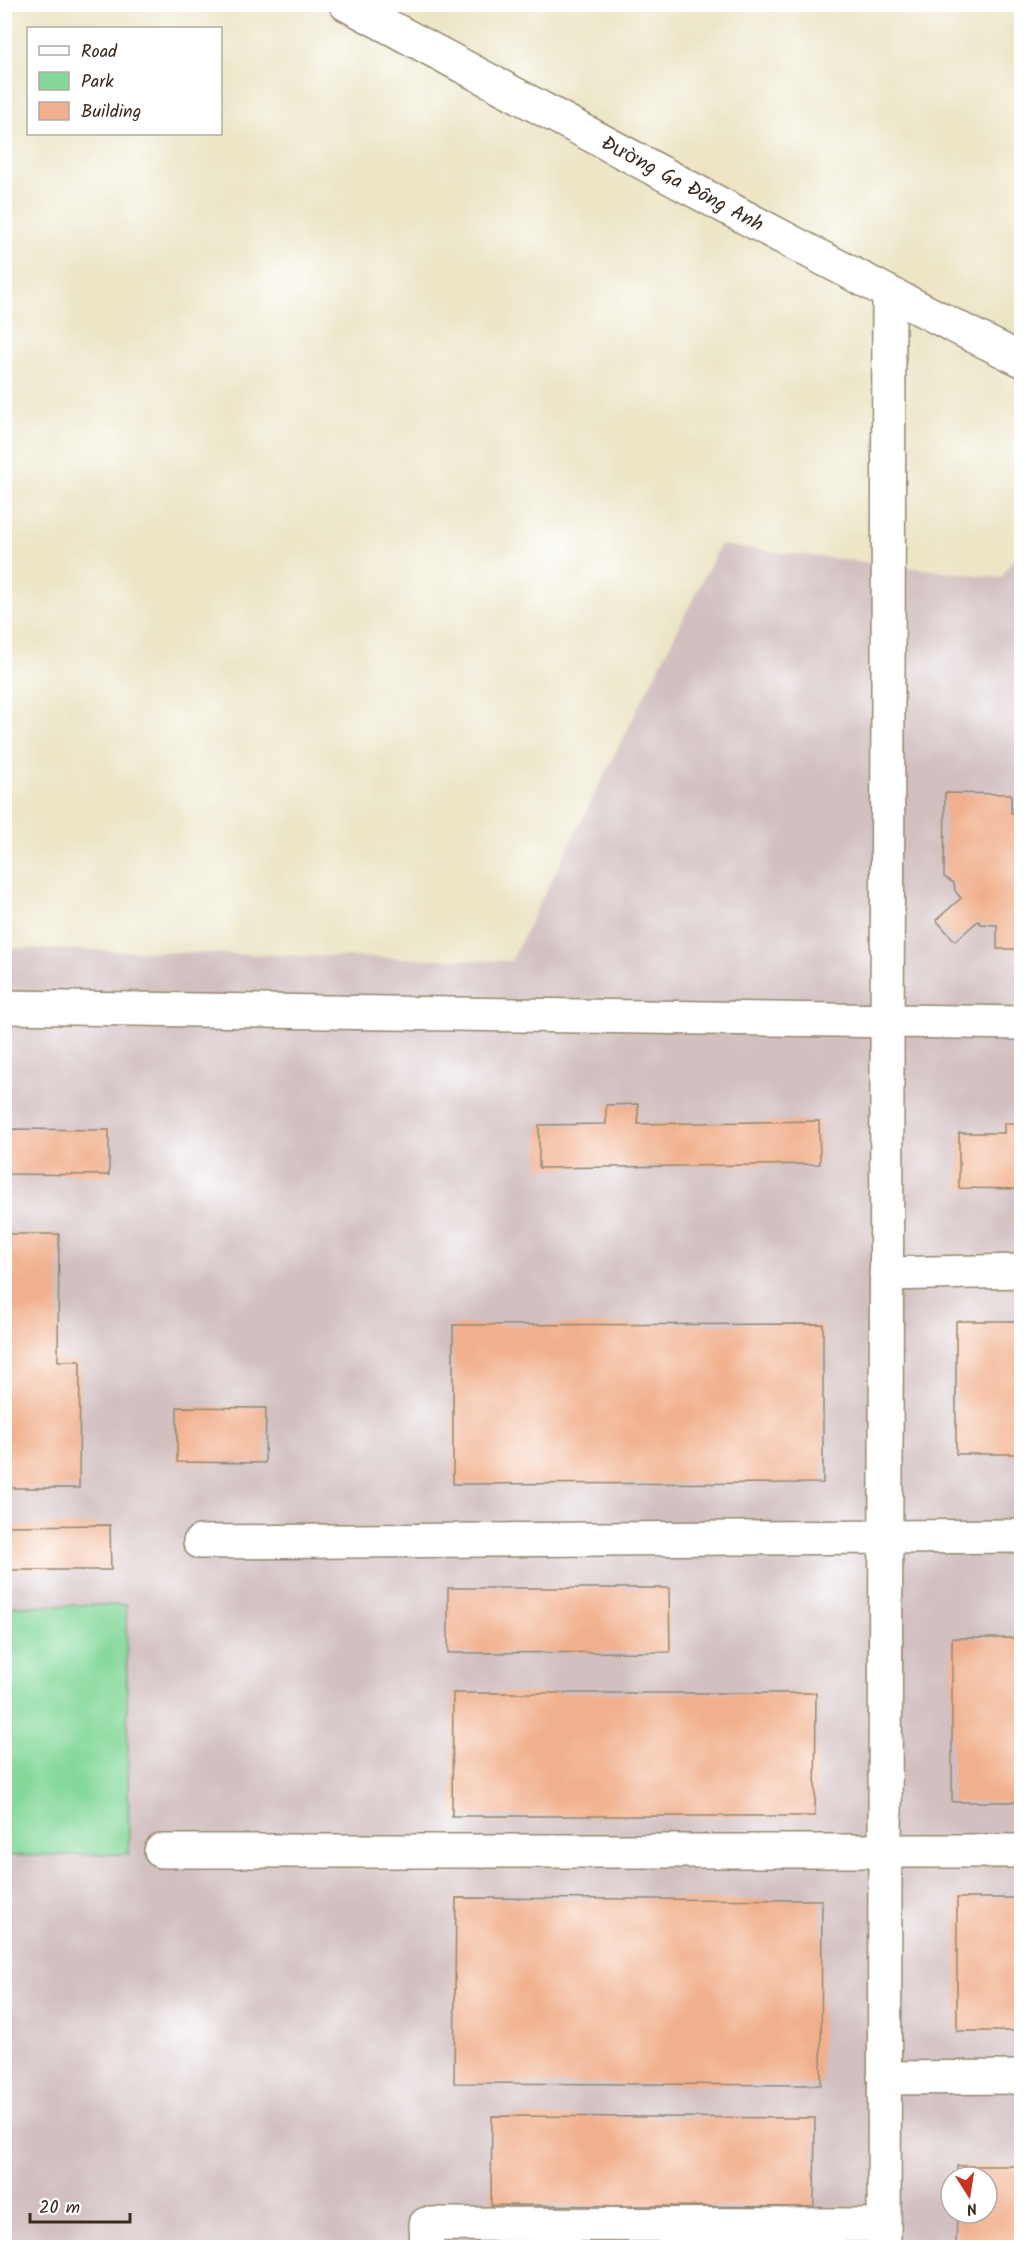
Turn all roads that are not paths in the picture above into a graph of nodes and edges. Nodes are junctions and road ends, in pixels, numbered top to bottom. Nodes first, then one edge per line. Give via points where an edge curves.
1 (346, 4) edge
2 (394, 16) edge
3 (889, 294) junction
4 (1022, 360) edge
5 (4, 1007) edge
6 (887, 1021) junction
7 (1022, 1023) edge
8 (1022, 1271) edge
9 (886, 1274) junction
10 (1022, 1536) edge
11 (886, 1537) junction
12 (200, 1542) dead end
13 (161, 1851) dead end
14 (885, 1851) junction
15 (1022, 1851) edge
16 (1022, 2077) edge
17 (884, 2078) junction
18 (884, 2236) edge
19 (427, 2247) edge

1 - 2 street, Đường Ga Đông Anh
2 - 3 street, Đường Ga Đông Anh
3 - 4 street, Đường Ga Đông Anh
3 - 6 street
5 - 6 street
6 - 7 street
6 - 9 street
8 - 9 street
9 - 11 street
10 - 11 street
11 - 12 street
11 - 14 street
13 - 14 street
14 - 15 street
14 - 17 street
16 - 17 street
17 - 18 street
18 - 19 street via 426,2224

